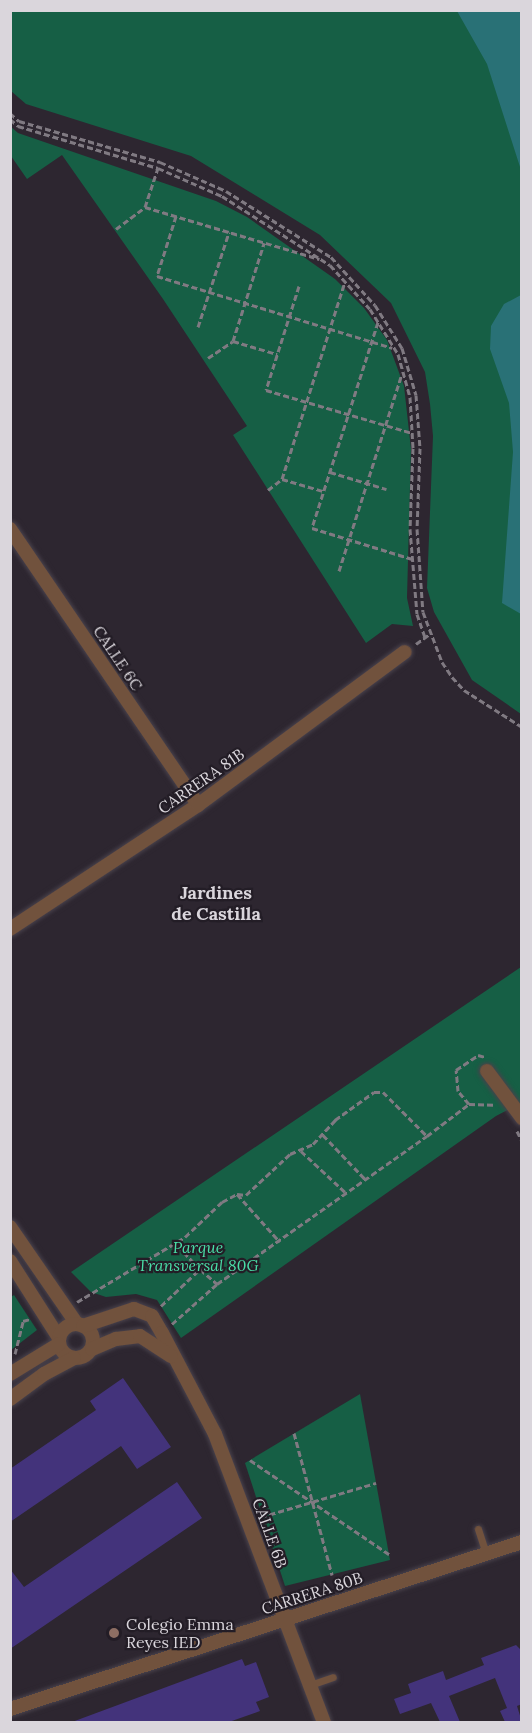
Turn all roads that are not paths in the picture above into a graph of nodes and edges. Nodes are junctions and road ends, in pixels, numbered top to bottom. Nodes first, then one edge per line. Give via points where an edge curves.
1 (10, 529) edge
2 (405, 652) road end
3 (198, 806) junction
4 (10, 929) edge
5 (489, 1065) road end
6 (518, 1123) edge
7 (10, 1227) edge
8 (10, 1262) edge
9 (80, 1325) junction
10 (59, 1341) junction
11 (92, 1349) junction
12 (74, 1358) junction
13 (175, 1359) junction
14 (11, 1374) edge
15 (10, 1400) edge
16 (478, 1529) dead end
17 (522, 1542) edge
18 (486, 1553) junction
19 (284, 1619) junction
20 (333, 1677) dead end
21 (310, 1685) junction
22 (10, 1708) edge
23 (324, 1722) edge

1 - 3 street, CALLE 6C
2 - 3 street, CARRERA 81B
3 - 4 street, CARRERA 81B
5 - 6 street
7 - 9 street
8 - 10 street
9 - 10 street via 66,1328
9 - 11 street via 91,1333
9 - 13 street, CALLE 6B via 134,1309 152,1316
10 - 12 street
10 - 14 street
11 - 12 street via 81,1358
11 - 13 street via 116,1339 140,1336
12 - 15 street via 44,1374
13 - 19 street, CALLE 6B via 215,1434
16 - 18 lane
17 - 18 street, CARRERA 80B
18 - 19 street, CARRERA 80B
19 - 21 street, CALLE 6B
19 - 22 street, CARRERA 80B
20 - 21 lane
21 - 23 street, CALLE 6B

